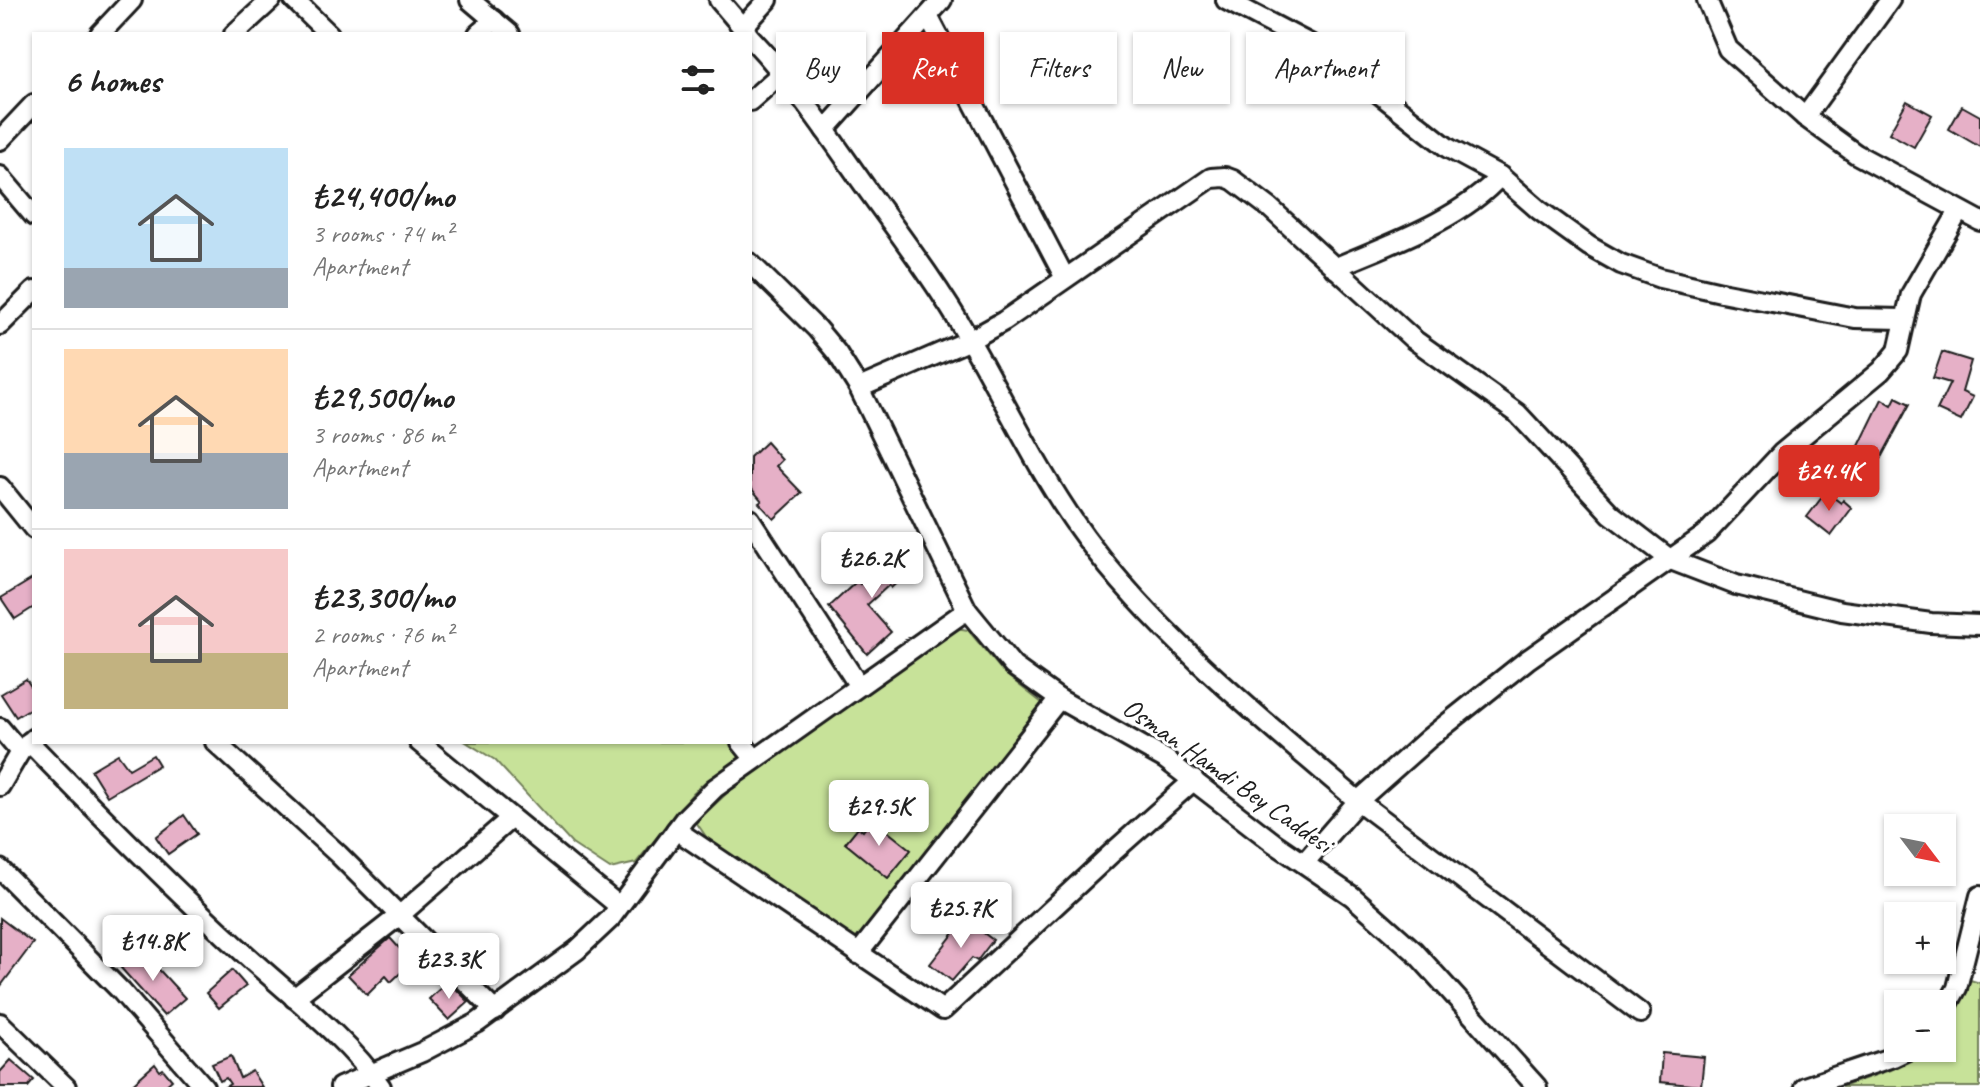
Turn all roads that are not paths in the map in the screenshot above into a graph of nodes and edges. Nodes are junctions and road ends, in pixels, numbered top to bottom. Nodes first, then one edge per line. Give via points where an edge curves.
1 (132, 0) edge
2 (271, 0) edge
3 (294, 0) edge
4 (719, 0) edge
5 (768, 0) edge
6 (942, 0) edge
7 (1226, 0) edge
8 (1707, 0) edge
9 (1890, 0) edge
10 (478, 2) edge
11 (928, 16) junction
12 (494, 20) junction
13 (102, 32) edge
14 (236, 32) edge
15 (327, 32) edge
16 (480, 32) edge
17 (508, 32) edge
18 (745, 32) edge
19 (747, 32) edge
20 (752, 39) edge
21 (776, 65) edge
22 (776, 78) edge
23 (752, 99) edge
24 (806, 104) edge
25 (32, 106) edge
26 (1805, 117) junction
27 (825, 130) junction
28 (0, 140) edge
29 (0, 176) edge
30 (1500, 176) junction
31 (1959, 211) junction
32 (32, 214) edge
33 (1980, 221) edge
34 (752, 265) edge
35 (1334, 268) junction
36 (1065, 278) junction
37 (32, 293) edge
38 (1903, 319) junction
39 (0, 325) edge
40 (970, 340) junction
41 (859, 388) junction
42 (0, 487) edge
43 (752, 522) edge
44 (32, 527) edge
45 (1671, 560) junction
46 (967, 610) junction
47 (1980, 625) edge
48 (859, 686) junction
49 (1059, 699) junction
50 (0, 728) edge
51 (28, 744) edge
52 (217, 744) edge
53 (421, 744) edge
54 (743, 744) edge
55 (754, 758) junction
56 (1194, 780) junction
57 (0, 786) edge
58 (1358, 801) junction
59 (511, 818) junction
60 (676, 830) junction
61 (1304, 863) junction
62 (0, 869) edge
63 (1980, 896) edge
64 (619, 906) junction
65 (400, 915) junction
66 (858, 954) junction
67 (1956, 990) edge
68 (294, 998) junction
69 (495, 1011) junction
70 (1640, 1013) dead end
71 (0, 1023) edge
72 (1884, 1060) edge
73 (377, 1080) edge
74 (66, 1087) edge
75 (204, 1087) edge
76 (340, 1087) edge
77 (1537, 1087) edge
78 (1804, 1087) edge

1 - 13 street
2 - 14 street
3 - 15 street
4 - 18 street
5 - 19 street
6 - 11 street
7 - 30 street via 1329,54 1448,148
8 - 26 street via 1728,49
9 - 26 street
10 - 12 street
11 - 27 street
11 - 36 street
12 - 16 street
12 - 17 street
20 - 21 street
22 - 23 street
24 - 27 street
25 - 28 street
26 - 31 street via 1856,154
27 - 40 street
29 - 32 street
30 - 35 street via 1481,195 1437,221
30 - 38 street via 1589,246 1660,278 1855,318
31 - 33 street
31 - 38 street via 1915,285
34 - 41 street, Osman Hamdi Bey Caddesi via 829,342
35 - 36 street via 1244,188 1217,176
35 - 45 street via 1429,352 1517,413 1611,514
36 - 40 street
37 - 39 street
38 - 45 street via 1898,351 1890,362 1782,453 1706,534
40 - 41 street
40 - 58 street via 1086,540 1210,671
41 - 46 street, Osman Hamdi Bey Caddesi
42 - 44 street
43 - 48 street
45 - 47 street via 1736,585 1842,611
45 - 58 street via 1527,660
46 - 48 street
46 - 49 street, Osman Hamdi Bey Caddesi via 1013,666
48 - 55 street
49 - 56 street, Osman Hamdi Bey Caddesi
49 - 66 street
50 - 51 street
51 - 57 street
51 - 68 street
52 - 65 street
53 - 59 street
54 - 55 street
55 - 60 street via 700,802
56 - 61 street, Osman Hamdi Bey Caddesi
56 - 66 street via 943,1010
58 - 61 street
58 - 70 street
59 - 64 street
59 - 65 street
60 - 64 street
60 - 66 street
61 - 77 street, Osman Hamdi Bey Caddesi via 1403,939
62 - 75 street via 121,991
63 - 67 street
64 - 69 street via 577,950
65 - 68 street
65 - 69 street
68 - 73 street
69 - 73 street
71 - 74 street
72 - 78 street
73 - 76 street

